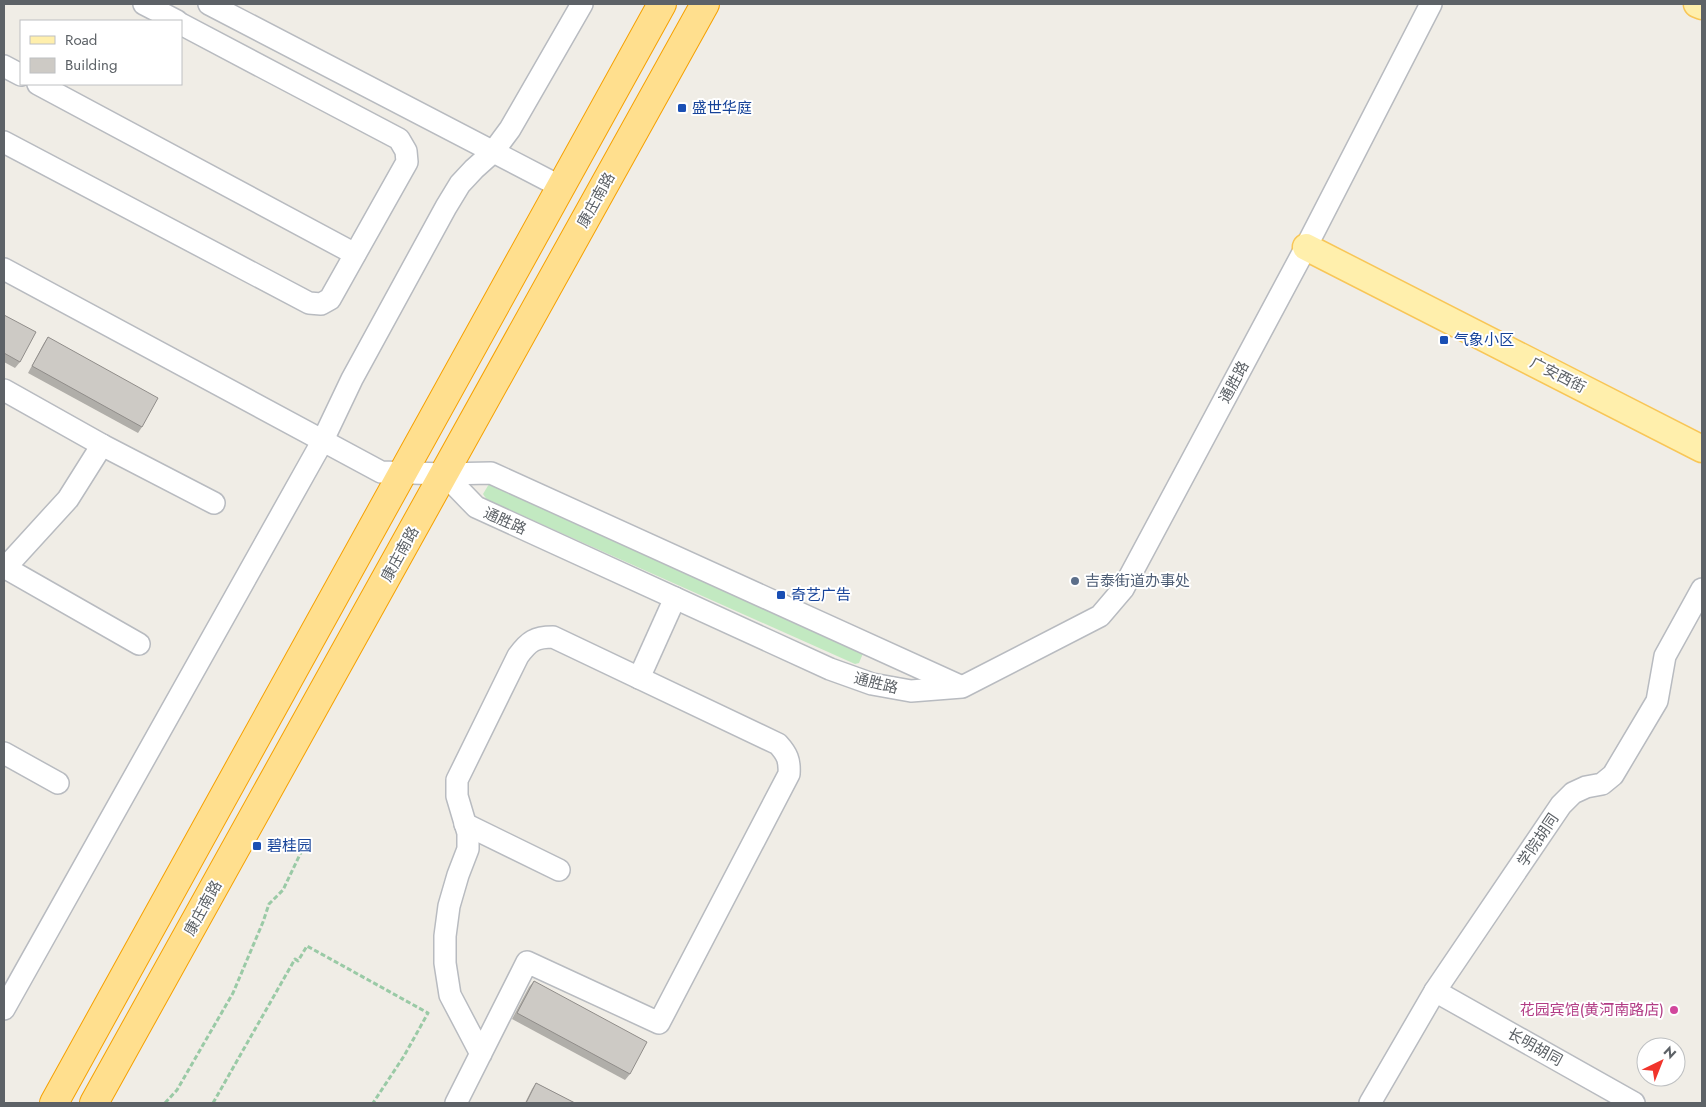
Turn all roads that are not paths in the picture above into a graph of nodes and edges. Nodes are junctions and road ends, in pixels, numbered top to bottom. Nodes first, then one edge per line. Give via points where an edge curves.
1 (144, 4) edge
2 (209, 4) edge
3 (582, 4) edge
4 (662, 4) edge
5 (705, 4) edge
6 (1431, 4) edge
7 (1697, 4) edge
8 (1702, 6) edge
9 (175, 20) edge
10 (182, 25) edge
11 (4, 66) edge
12 (20, 74) edge
13 (40, 85) edge
14 (4, 142) edge
15 (493, 152) junction
16 (561, 187) junction
17 (1306, 247) junction
18 (355, 254) junction
19 (4, 269) edge
20 (4, 390) edge
21 (322, 442) junction
22 (102, 445) junction
23 (1702, 449) edge
24 (403, 473) junction
25 (444, 474) junction
26 (214, 503) dead end
27 (4, 567) edge
28 (1702, 589) edge
29 (676, 598) junction
30 (139, 644) dead end
31 (639, 678) junction
32 (962, 687) junction
33 (4, 753) edge
34 (58, 783) dead end
35 (465, 824) junction
36 (559, 870) dead end
37 (1435, 991) junction
38 (4, 1009) edge
39 (481, 1054) junction
40 (54, 1103) edge
41 (94, 1103) edge
42 (456, 1103) edge
43 (1370, 1103) edge
44 (1634, 1103) edge

1 - 9 street
2 - 15 street
3 - 15 street via 510,129
4 - 16 highway
5 - 25 highway, 康庄南路
6 - 17 street, 通胜路
7 - 8 main road
10 - 18 street via 399,139 406,151 407,162
11 - 12 street
13 - 18 street
14 - 18 street via 309,303 321,304 330,299
15 - 16 street
15 - 21 street via 460,184 446,207 352,379
16 - 24 highway
17 - 23 main road, 广安西街
17 - 32 street, 通胜路 via 1124,589 1113,604 1100,616
19 - 21 street
20 - 22 street
21 - 24 street via 381,472
21 - 38 street
22 - 26 street
22 - 27 street via 68,499 32,541
24 - 25 street
24 - 40 highway
25 - 29 street, 通胜路 via 476,507
25 - 32 street, 通胜路 via 491,473
25 - 41 highway, 康庄南路
27 - 30 street
28 - 37 street, 学院胡同 via 1666,656 1657,701 1613,775 1602,784 1573,793 1561,805
29 - 31 street
29 - 32 street, 通胜路 via 830,669 872,684 911,691
31 - 35 street via 553,638 540,637 527,644 518,656 457,780 457,796
31 - 39 street via 778,744 790,763 789,774 659,1023 527,962
33 - 34 street
35 - 36 street
35 - 39 street via 468,849 449,906 445,964 450,995
37 - 43 street, 学院胡同
37 - 44 street, 长明胡同
39 - 42 street

